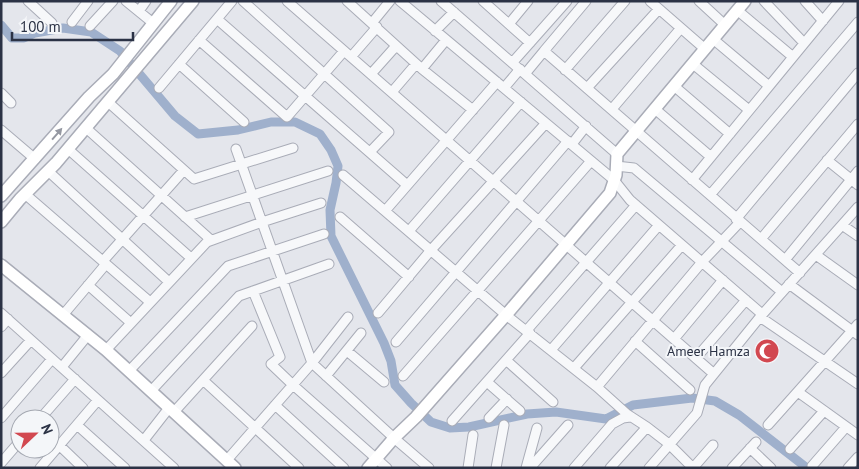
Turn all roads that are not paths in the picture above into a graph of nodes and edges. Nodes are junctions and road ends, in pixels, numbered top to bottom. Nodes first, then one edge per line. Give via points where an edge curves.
1 (28, 1) edge
2 (88, 1) edge
3 (113, 1) edge
4 (126, 1) edge
5 (146, 1) edge
6 (172, 1) edge
7 (193, 1) edge
8 (232, 1) edge
9 (243, 1) edge
10 (287, 1) edge
11 (347, 1) edge
12 (390, 1) edge
13 (400, 1) edge
14 (528, 1) edge
15 (567, 1) edge
16 (586, 1) edge
17 (625, 1) edge
18 (650, 1) edge
19 (699, 1) edge
20 (764, 1) edge
21 (805, 1) edge
22 (838, 1) edge
23 (484, 2) edge
24 (445, 3) edge
25 (741, 6) edge
26 (659, 9) junction
27 (138, 11) junction
28 (454, 12) junction
29 (217, 19) junction
30 (823, 20) junction
31 (72, 22) dead end
32 (858, 22) edge
33 (52, 23) dead end
34 (153, 23) junction
35 (509, 24) junction
36 (725, 24) junction
37 (374, 25) junction
38 (90, 26) dead end
39 (681, 28) junction
40 (435, 30) junction
41 (713, 39) junction
42 (199, 40) junction
43 (446, 40) junction
44 (530, 43) junction
45 (804, 43) junction
46 (396, 46) junction
47 (705, 49) junction
48 (544, 51) junction
49 (348, 54) junction
50 (793, 57) junction
51 (512, 63) junction
52 (179, 64) junction
53 (692, 64) junction
54 (419, 66) junction
55 (565, 70) junction
56 (522, 72) junction
57 (858, 73) edge
58 (324, 74) junction
59 (371, 74) junction
60 (500, 85) junction
61 (674, 86) junction
62 (769, 86) junction
63 (159, 88) dead end
64 (586, 88) junction
65 (392, 92) junction
66 (1, 93) edge
67 (305, 96) junction
68 (11, 102) dead end
69 (108, 102) junction
70 (521, 102) junction
71 (612, 109) junction
72 (655, 109) junction
73 (473, 110) junction
74 (750, 110) junction
75 (244, 122) dead end
76 (546, 123) junction
77 (858, 124) edge
78 (586, 126) junction
79 (86, 128) junction
80 (1, 130) edge
81 (636, 131) junction
82 (730, 134) junction
83 (447, 140) junction
84 (570, 143) junction
85 (68, 148) junction
86 (293, 148) dead end
87 (236, 149) dead end
88 (370, 152) junction
89 (617, 154) junction
90 (711, 156) junction
91 (35, 159) junction
92 (827, 160) junction
93 (470, 161) junction
94 (592, 161) junction
95 (241, 164) junction
96 (616, 166) junction
97 (184, 170) junction
98 (48, 171) junction
99 (328, 171) dead end
100 (858, 171) edge
101 (343, 176) dead end
102 (614, 180) junction
103 (692, 180) junction
104 (494, 181) junction
105 (854, 182) edge
106 (407, 185) junction
107 (25, 194) junction
108 (252, 194) junction
109 (161, 195) junction
110 (710, 195) junction
111 (1, 196) edge
112 (517, 201) junction
113 (321, 203) dead end
114 (636, 205) junction
115 (858, 207) edge
116 (385, 211) junction
117 (143, 216) junction
118 (185, 216) junction
119 (340, 217) dead end
120 (738, 220) junction
121 (539, 221) junction
122 (1, 222) edge
123 (262, 222) junction
124 (659, 225) junction
125 (842, 225) junction
126 (409, 231) junction
127 (324, 234) dead end
128 (858, 236) edge
129 (122, 239) junction
130 (761, 239) junction
131 (211, 240) junction
132 (721, 241) junction
133 (566, 244) junction
134 (682, 245) junction
135 (431, 250) junction
136 (272, 251) junction
137 (816, 255) junction
138 (191, 258) junction
139 (785, 260) junction
140 (104, 262) junction
141 (586, 262) junction
142 (702, 262) junction
143 (329, 264) dead end
144 (1, 265) edge
145 (456, 272) junction
146 (800, 273) junction
147 (409, 277) junction
148 (282, 280) junction
149 (723, 280) junction
150 (169, 282) junction
151 (609, 282) junction
152 (789, 284) junction
153 (88, 285) junction
154 (858, 285) edge
155 (253, 290) junction
156 (478, 290) junction
157 (782, 292) junction
158 (746, 300) junction
159 (150, 302) junction
160 (632, 302) junction
161 (378, 313) dead end
162 (63, 315) junction
163 (506, 315) junction
164 (761, 315) junction
165 (5, 316) edge
166 (348, 317) dead end
167 (653, 320) junction
168 (131, 323) junction
169 (252, 326) dead end
170 (1, 327) edge
171 (856, 330) edge
172 (528, 332) junction
173 (361, 333) dead end
174 (88, 335) junction
175 (674, 339) junction
176 (31, 340) junction
177 (635, 341) junction
178 (396, 342) dead end
179 (106, 350) junction
180 (551, 350) junction
181 (347, 351) junction
182 (696, 358) junction
183 (52, 359) junction
184 (506, 360) junction
185 (825, 362) junction
186 (312, 363) junction
187 (62, 367) junction
188 (574, 368) junction
189 (129, 371) junction
190 (1, 374) edge
191 (714, 374) junction
192 (326, 376) junction
193 (403, 376) dead end
194 (75, 379) junction
195 (203, 380) junction
196 (384, 382) dead end
197 (487, 382) junction
198 (858, 384) edge
199 (293, 385) junction
200 (600, 390) junction
201 (690, 390) dead end
202 (151, 391) junction
203 (798, 392) junction
204 (507, 399) junction
205 (98, 400) junction
206 (553, 402) dead end
207 (275, 405) junction
208 (49, 409) edge
209 (172, 410) junction
210 (520, 411) dead end
211 (824, 411) junction
212 (628, 416) junction
213 (1, 418) edge
214 (489, 418) dead end
215 (452, 421) dead end
216 (77, 425) junction
217 (504, 425) dead end
218 (568, 425) dead end
219 (768, 425) dead end
220 (647, 427) junction
221 (846, 427) junction
222 (255, 428) junction
223 (537, 428) dead end
224 (473, 435) dead end
225 (858, 435) edge
226 (394, 438) junction
227 (144, 440) junction
228 (60, 444) edge
229 (669, 444) junction
230 (713, 445) dead end
231 (60, 446) edge
232 (790, 449) dead end
233 (10, 453) edge
234 (858, 457) edge
235 (376, 459) junction
236 (1, 463) edge
237 (231, 464) edge
238 (812, 466) dead end
239 (83, 468) edge
240 (125, 468) edge
241 (174, 468) edge
242 (299, 468) edge
243 (344, 468) edge
244 (368, 468) edge
245 (387, 468) edge
246 (429, 468) edge
247 (468, 468) edge
248 (496, 468) edge
249 (526, 468) edge
250 (530, 468) edge
251 (574, 468) edge
252 (610, 468) edge
253 (648, 468) edge
254 (693, 468) edge
255 (732, 468) edge
256 (771, 468) edge
257 (848, 468) edge

1 - 33 street
2 - 31 street
3 - 38 street
4 - 27 street
5 - 27 street
6 - 34 street
7 - 69 street
8 - 29 street
9 - 58 street
10 - 49 street
11 - 37 street
12 - 37 street
13 - 40 street
14 - 35 street
15 - 44 street
16 - 48 street
17 - 55 street
18 - 26 street
19 - 36 street
20 - 45 street
21 - 30 street
22 - 30 street
23 - 35 street
24 - 28 street
25 - 36 street
25 - 50 street
26 - 39 street
26 - 64 street
27 - 34 street
28 - 40 street
28 - 51 street
29 - 42 street
29 - 67 street
30 - 45 street
32 - 110 street
91 -> 34 street via 113,74
35 - 44 street
36 - 41 street
37 - 46 street
37 - 49 street
39 - 47 street
39 - 71 street
40 - 43 street
41 - 47 street
41 - 62 street
42 - 52 street
42 - 67 street via 287,117
43 - 54 street
43 - 60 street
44 - 51 street
45 - 50 street
46 - 54 street
46 - 59 street
47 - 53 street
48 - 55 street
48 - 56 street
49 - 58 street
49 - 59 street
50 - 62 street
51 - 56 street
52 - 63 street
52 - 75 street
53 - 61 street
53 - 74 street
54 - 65 street
54 - 73 street
55 - 64 street
56 - 60 street
56 - 78 street
57 - 120 street
58 - 67 street
58 - 88 street via 389,132
59 - 65 street
60 - 70 street
60 - 73 street
61 - 72 street
61 - 82 street
62 - 74 street
64 - 71 street
65 - 83 street
66 - 68 street
67 - 88 street
69 - 79 street
69 - 97 street
70 - 76 street
70 - 93 street
71 - 81 street
72 - 81 street
72 - 90 street
73 - 83 street
74 - 82 street
76 - 84 street
76 - 104 street
77 - 92 street
78 - 84 street
78 - 89 street
79 - 85 street
79 - 109 street
80 - 91 street
81 - 89 street
81 - 103 street
82 - 90 street
83 - 93 street
83 - 106 street
84 - 94 street
84 - 112 street
85 - 98 street
85 - 117 street
86 - 95 street
87 - 95 street
88 - 106 street
89 - 96 street
90 - 103 street
91 - 111 street
92 - 105 street
92 - 130 street
93 - 104 street
93 - 126 street
94 - 102 street
94 - 121 street
95 - 97 street via 194,179
95 - 108 street
96 - 102 street
96 - 132 street via 634,168
97 - 109 street
98 - 107 street
98 - 129 street
99 - 108 street
100 - 105 street
101 - 116 street
102 - 114 street
102 - 133 street via 610,192
103 - 110 street
104 - 112 street
104 - 135 street
105 - 139 street
106 - 116 street
107 - 122 street
107 - 140 street
108 - 118 street
108 - 123 street
109 - 117 street
109 - 118 street
110 - 120 street
112 - 121 street
112 - 145 street
113 - 123 street
114 - 124 street
114 - 141 street
115 - 125 street
116 - 126 street
117 - 129 street
117 - 138 street
118 - 131 street
119 - 147 street
120 - 130 street
120 - 132 street
121 - 133 street
121 - 156 street
123 - 131 street
123 - 136 street
124 - 134 street
124 - 151 street
125 - 128 street
125 - 137 street
126 - 135 street
127 - 136 street
129 - 140 street
129 - 150 street
130 - 139 street
131 - 138 street
132 - 142 street
132 - 157 street
133 - 141 street
133 - 163 street
134 - 142 street
134 - 160 street
135 - 145 street
135 - 147 street
136 - 148 street
136 - 189 street via 228,266
137 - 146 street
137 - 154 street
138 - 150 street
139 - 146 street
140 - 153 street
140 - 159 street
141 - 151 street
141 - 172 street
142 - 149 street
142 - 167 street
143 - 148 street
144 - 162 street
145 - 156 street
145 - 178 street
146 - 152 street
147 - 161 street
148 - 155 street
148 - 186 street
149 - 158 street
149 - 175 street
150 - 159 street
151 - 160 street
151 - 180 street
152 - 157 street
152 - 171 street
153 - 162 street
153 - 168 street
155 - 199 street via 280,356 271,364
155 - 202 street via 239,296
156 - 163 street
156 - 193 street
157 - 164 street
158 - 164 street
158 - 182 street
159 - 168 street
160 - 167 street
160 - 188 street
162 - 174 street
163 - 172 street
163 - 226 street
164 - 185 street
164 - 191 street
165 - 170 street
165 - 176 street
166 - 186 street
167 - 175 street
167 - 177 street
168 - 179 street
169 - 195 street
171 - 185 street
172 - 180 street
172 - 184 street
173 - 181 street
174 - 179 street
174 - 187 street
175 - 182 street
176 - 183 street
176 - 190 street
177 - 200 street
177 - 201 street
179 - 189 street
180 - 188 street
181 - 192 street
181 - 196 street
182 - 191 street
183 - 187 street
183 - 213 street
184 - 197 street
184 - 206 street
185 - 198 street
185 - 203 street
186 - 192 street
186 - 199 street
187 - 194 street
188 - 200 street
189 - 202 street
191 - 229 street via 705,385 697,413
192 - 226 street
194 - 205 street
194 - 208 street
195 - 209 street
195 - 222 street
197 - 204 street
197 - 215 street
199 - 207 street
199 - 235 street
200 - 212 street
202 - 209 street
203 - 211 street
203 - 219 street
204 - 210 street
204 - 214 street
205 - 216 street
205 - 227 street
207 - 222 street
207 - 243 street
209 - 227 street
209 - 237 street
211 - 221 street
211 - 232 street
212 - 220 street
212 - 251 street via 612,424
216 - 228 street
216 - 240 street
217 - 248 street
218 - 250 street
220 - 229 street
220 - 252 street
221 - 225 street
221 - 238 street
222 - 237 street
222 - 242 street
223 - 249 street
224 - 247 street
226 - 235 street
226 - 246 street
227 - 241 street
229 - 253 street
229 - 254 street
230 - 254 street
231 - 239 street
233 - 236 street
234 - 257 street
235 - 244 street
235 - 245 street
255 - 256 street via 753,445

